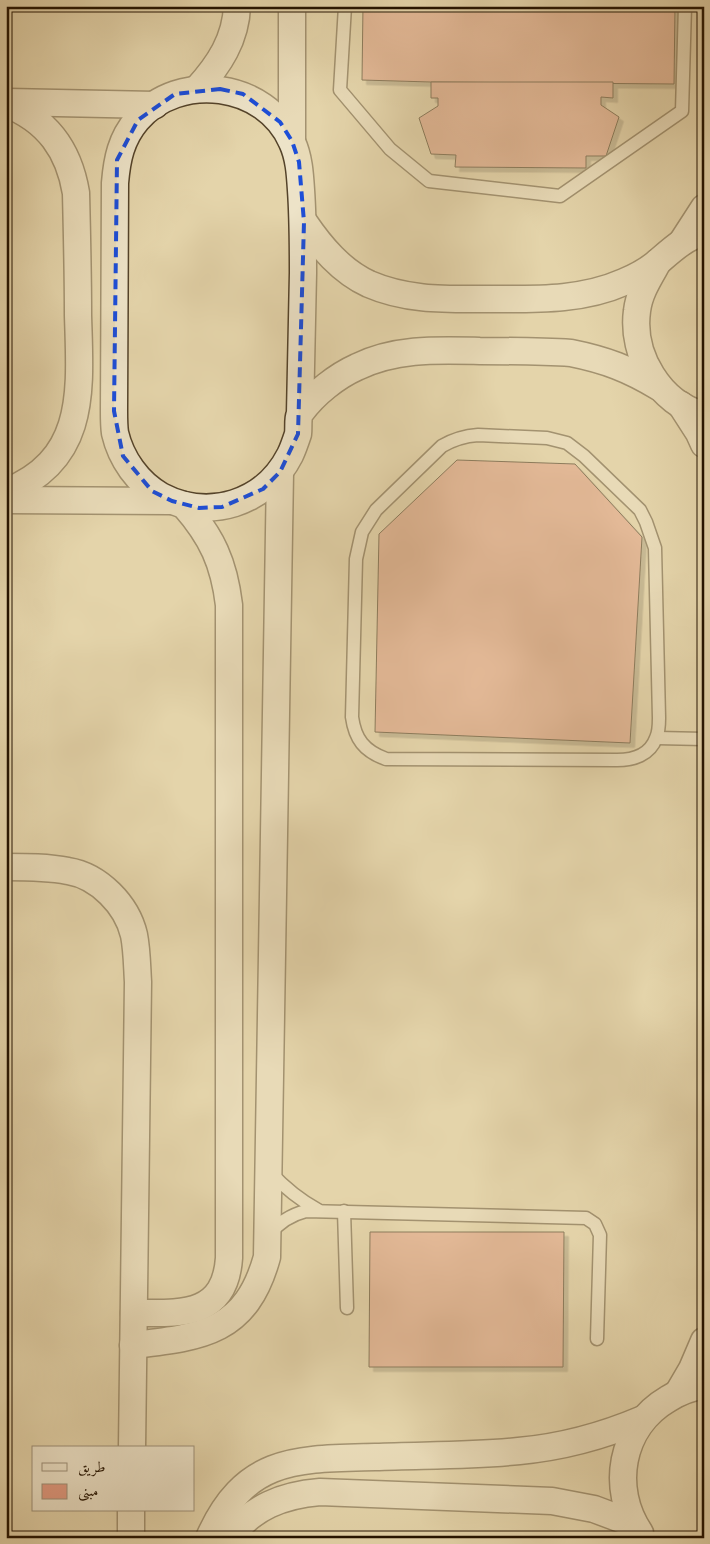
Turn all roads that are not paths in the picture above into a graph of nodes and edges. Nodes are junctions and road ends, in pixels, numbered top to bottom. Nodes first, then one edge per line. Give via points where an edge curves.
1 (237, 6) edge
2 (292, 6) edge
3 (345, 6) edge
4 (685, 6) edge
5 (197, 89) junction
6 (6, 103) edge
7 (155, 105) junction
8 (292, 141) junction
9 (704, 208) edge
10 (304, 222) junction
11 (693, 237) edge
12 (659, 262) junction
13 (659, 387) junction
14 (692, 410) edge
15 (300, 413) junction
16 (704, 444) edge
17 (280, 472) junction
18 (6, 492) edge
19 (6, 500) edge
20 (178, 503) junction
21 (657, 738) junction
22 (704, 739) edge
23 (6, 867) edge
24 (269, 1170) junction
25 (318, 1210) junction
26 (344, 1211) junction
27 (268, 1236) junction
28 (347, 1308) dead end
29 (134, 1313) junction
30 (596, 1339) dead end
31 (704, 1341) edge
32 (133, 1345) junction
33 (704, 1386) edge
34 (678, 1393) junction
35 (643, 1419) junction
36 (132, 1446) edge
37 (131, 1512) edge
38 (638, 1531) edge
39 (131, 1538) edge
40 (209, 1538) edge
41 (229, 1538) edge

1 - 5 street via 228,46 220,62
2 - 8 street
3 - 4 lane via 340,90 390,150 429,181 560,196 682,111
5 - 7 street via 175,94
5 - 8 street via 243,94 280,122
6 - 7 street
6 - 18 street via 46,129 58,143 73,176 80,383 74,419 59,452 36,477
7 - 20 street via 138,120 125,139 117,160 114,183 114,411 120,448 135,475 152,491
8 - 10 street via 299,162
9 - 11 street
10 - 12 street via 321,247 362,279 396,294 426,299 547,299 587,294 625,282
10 - 15 street
11 - 12 street
12 - 13 street via 644,285 637,311 637,338 645,364
13 - 14 street
13 - 15 street via 617,364 571,353 411,351 356,367 335,379
14 - 16 street
15 - 17 street via 298,434
17 - 20 street via 264,489 222,507 199,508
17 - 24 street
19 - 20 street
20 - 29 street via 199,522 211,541 222,568 229,605 229,1258 224,1282 218,1292 200,1307 182,1312
21 - 21 lane via 654,548 652,534 640,510 584,456 557,439 465,436 442,446 376,510 358,545 352,717 358,739 365,748 386,759 630,760 641,756
21 - 22 lane
23 - 29 street via 70,871 92,880 125,912 134,934 138,982
24 - 25 lane via 295,1196
24 - 27 street
25 - 26 lane
25 - 27 lane via 296,1213
26 - 28 lane
26 - 30 lane via 591,1220 600,1235
27 - 32 street via 262,1276 239,1311 223,1324 185,1339
29 - 32 street
31 - 34 street
32 - 36 street
33 - 34 street
34 - 35 street
35 - 38 street via 631,1438 624,1459 622,1481 625,1503
35 - 40 street via 582,1441 526,1450 322,1458 289,1463 246,1485 226,1507
37 - 39 street
38 - 41 street via 594,1509 552,1501 320,1492 271,1502 248,1516

